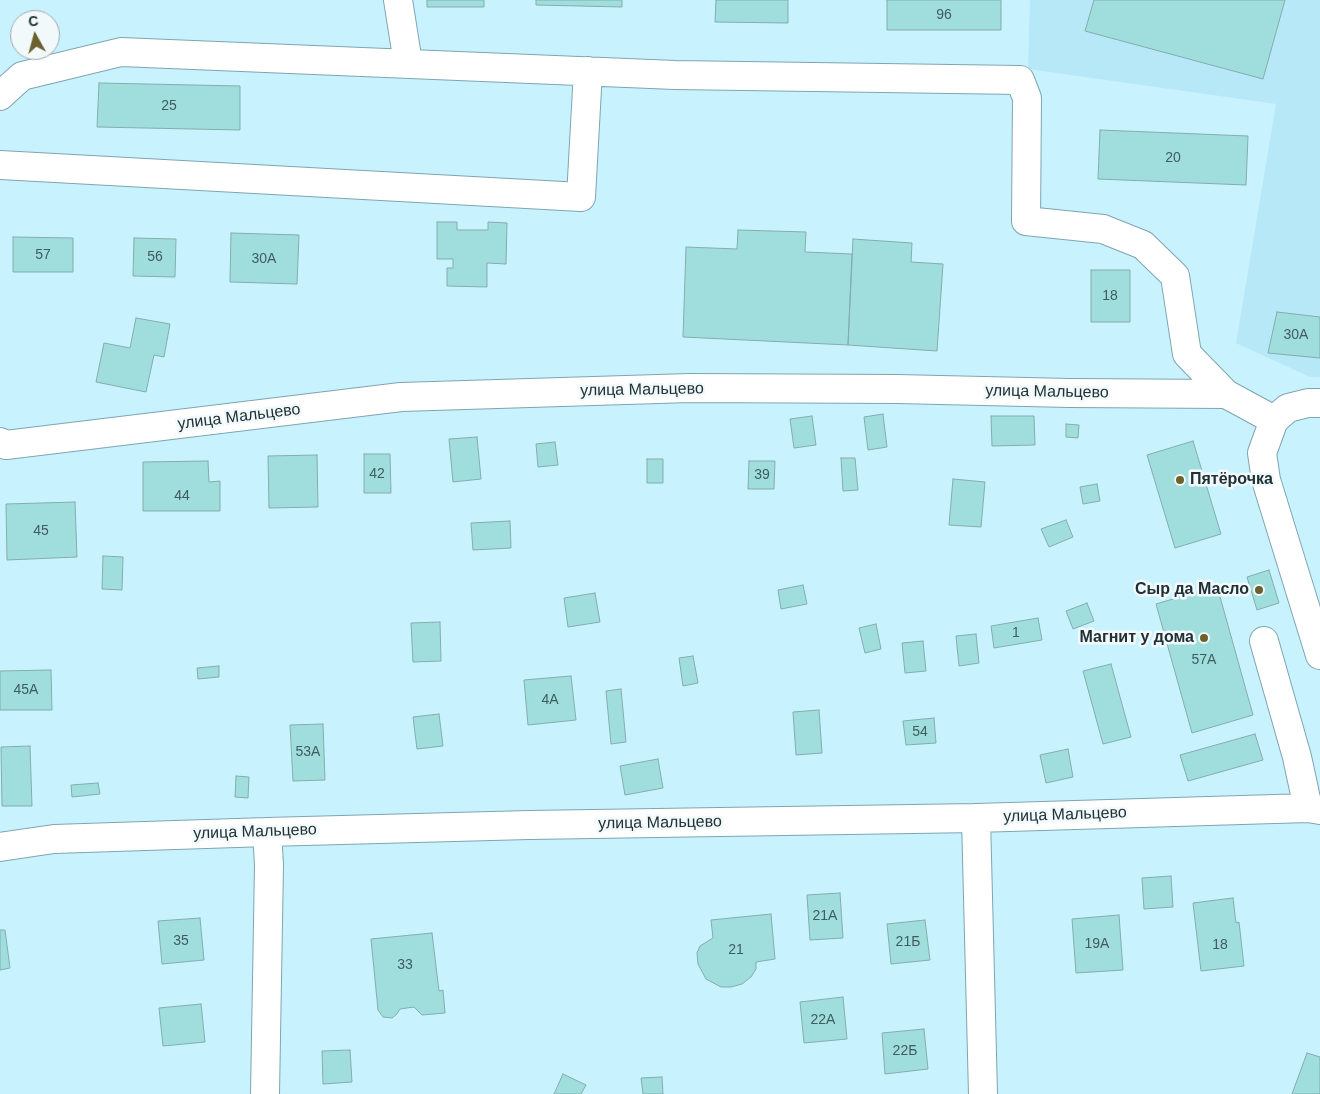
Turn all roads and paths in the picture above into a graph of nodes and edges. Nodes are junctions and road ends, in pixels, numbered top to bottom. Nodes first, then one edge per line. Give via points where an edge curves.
1 (398, 0) edge
2 (408, 63) junction
3 (11, 71) edge
4 (588, 71) junction
5 (0, 96) edge
6 (0, 165) edge
7 (1226, 394) junction
8 (1320, 403) edge
9 (1274, 420) junction
10 (3, 444) edge
11 (1264, 641) dead end
12 (1320, 655) edge
13 (1314, 809) edge
14 (976, 818) junction
15 (267, 832) junction
16 (0, 847) edge
17 (265, 1094) edge
18 (983, 1094) edge

1 - 2 street
2 - 3 street via 121,52
2 - 4 street
3 - 5 street
4 - 6 street via 580,197
4 - 7 street via 1020,80 1027,98 1026,221 1103,229 1143,245 1175,276 1187,354
7 - 9 street, улица Мальцево
7 - 10 street, улица Мальцево via 690,388 401,397
8 - 9 street via 1288,408
9 - 12 street via 1262,453 1266,480
11 - 13 street
13 - 14 street, улица Мальцево
14 - 15 street, улица Мальцево
14 - 18 street
15 - 16 street, улица Мальцево via 54,839
15 - 17 street

